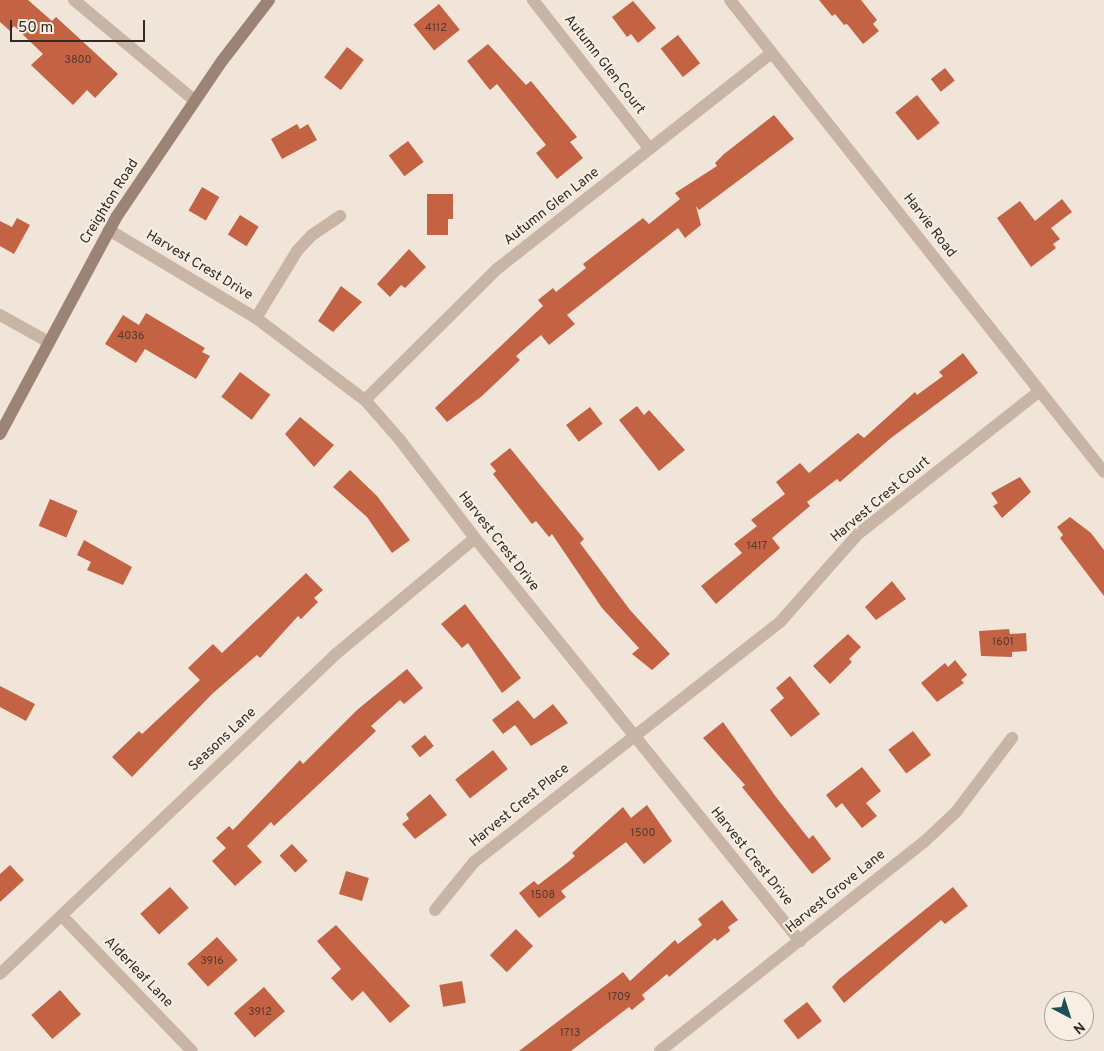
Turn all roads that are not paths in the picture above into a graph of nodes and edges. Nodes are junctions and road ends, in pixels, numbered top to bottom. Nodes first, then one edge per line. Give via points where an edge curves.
1 (74, 0) edge
2 (269, 0) edge
3 (533, 0) edge
4 (730, 0) edge
5 (771, 53) junction
6 (194, 100) junction
7 (650, 149) junction
8 (340, 216) dead end
9 (109, 230) junction
10 (0, 315) edge
11 (256, 318) junction
12 (47, 341) junction
13 (1040, 391) junction
14 (365, 400) junction
15 (0, 434) edge
16 (1104, 472) edge
17 (475, 538) junction
18 (633, 734) junction
19 (1012, 738) dead end
20 (435, 910) dead end
21 (62, 916) junction
22 (800, 941) junction
23 (0, 974) edge
24 (192, 1051) edge
25 (660, 1051) edge

1 - 6 street
2 - 6 main road, Creighton Road
3 - 7 street, Autumn Glen Court
4 - 5 street, Harvie Road
5 - 7 street, Autumn Glen Lane
5 - 13 street, Harvie Road
6 - 9 main road, Creighton Road
7 - 14 street, Autumn Glen Lane via 497,269
8 - 11 street via 312,235 297,251
9 - 11 street, Harvest Crest Drive
9 - 12 main road, Creighton Road
10 - 12 street
11 - 14 street, Harvest Crest Drive
12 - 15 main road, Creighton Road
13 - 16 street, Harvie Road
13 - 18 street, Harvest Crest Court via 858,534 781,620
14 - 17 street, Harvest Crest Drive
17 - 18 street, Harvest Crest Drive
17 - 21 street, Seasons Lane via 336,654
18 - 20 street, Harvest Crest Place via 474,862
18 - 22 street, Harvest Crest Drive
19 - 22 street, Harvest Grove Lane via 956,812
21 - 23 street, Seasons Lane
21 - 24 street, Alderleaf Lane
22 - 25 street, Harvest Grove Lane

